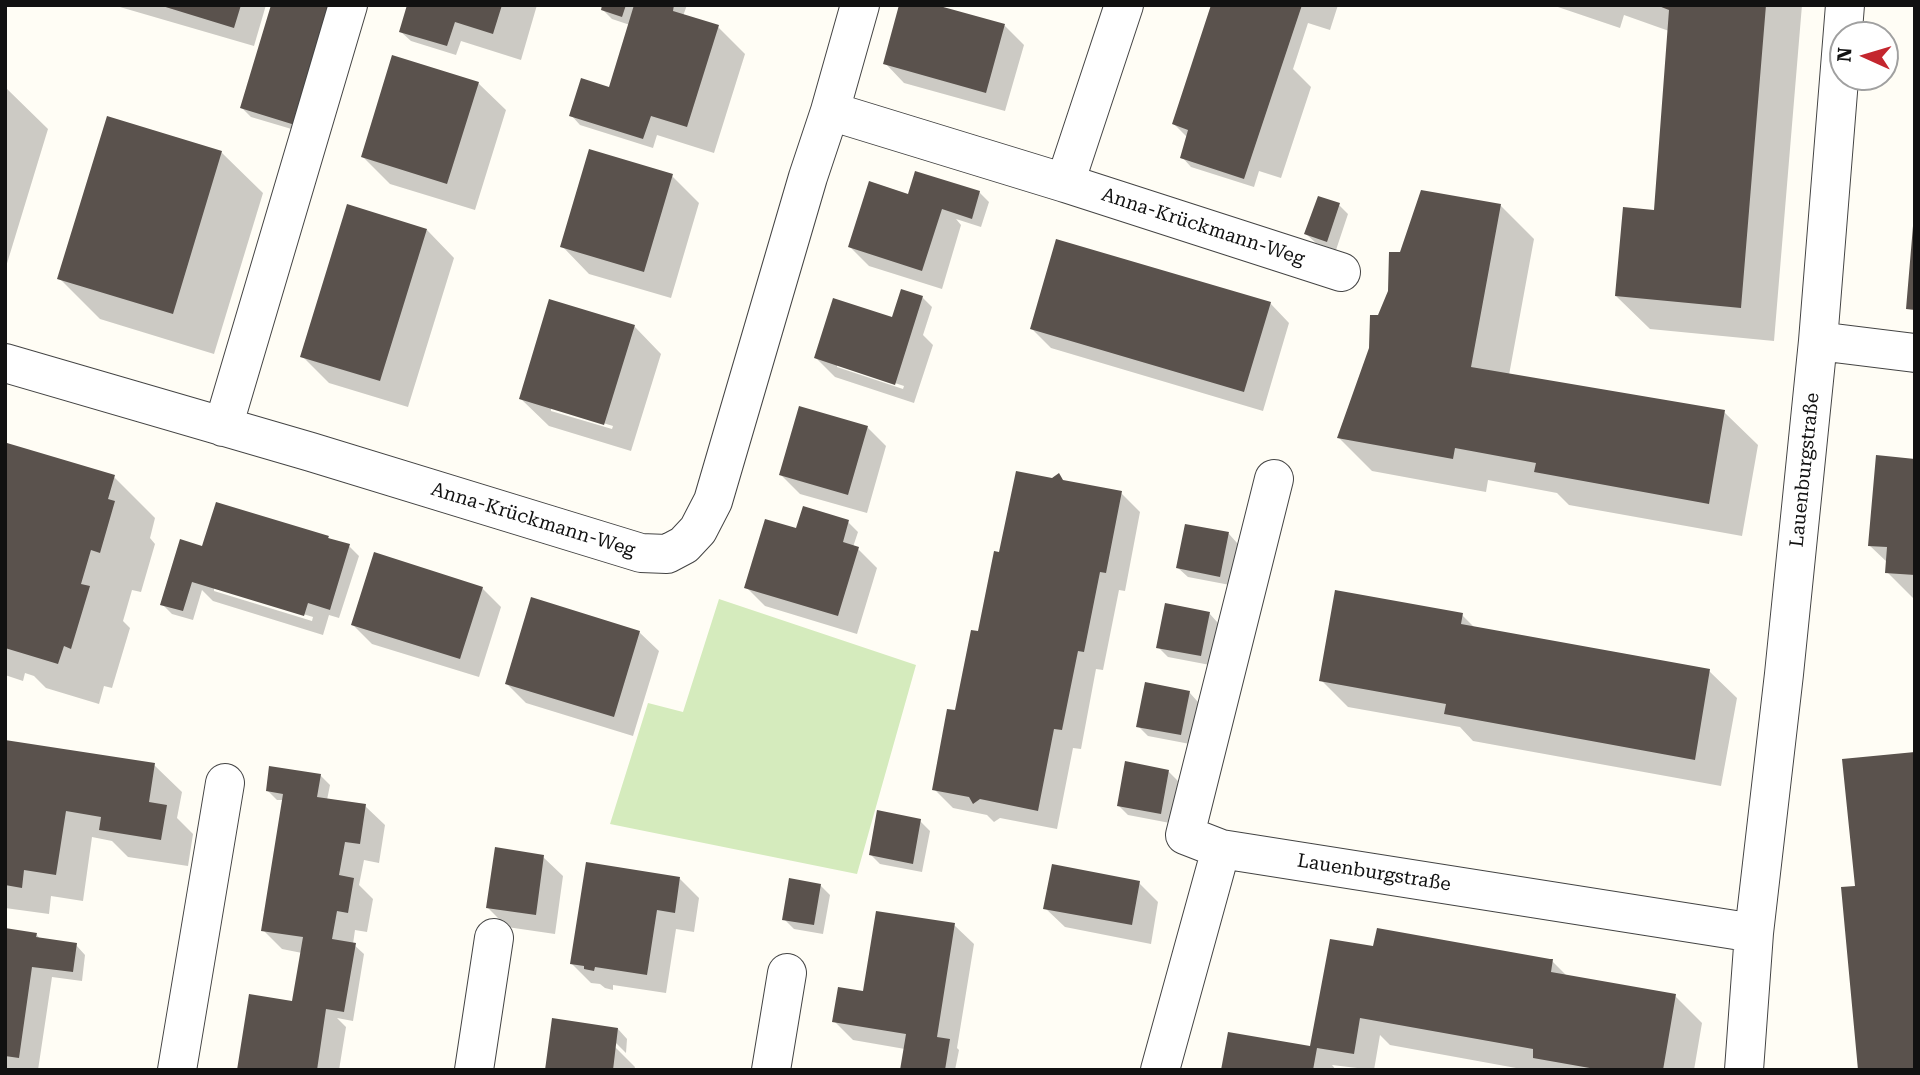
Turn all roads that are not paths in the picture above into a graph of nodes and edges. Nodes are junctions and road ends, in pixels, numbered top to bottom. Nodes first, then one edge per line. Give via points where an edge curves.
1 (348, 5) edge
2 (860, 5) edge
3 (1124, 5) edge
4 (1845, 5) edge
5 (830, 111) junction
6 (1065, 183) junction
7 (1341, 272) dead end
8 (1818, 341) junction
9 (1915, 353) edge
10 (5, 363) edge
11 (223, 428) junction
12 (1274, 479) dead end
13 (225, 783) dead end
14 (1221, 849) junction
15 (1754, 933) junction
16 (494, 938) dead end
17 (787, 973) dead end
18 (177, 1070) edge
19 (474, 1070) edge
20 (771, 1070) edge
21 (1160, 1070) edge
22 (1744, 1070) edge

1 - 11 street
2 - 5 street, Anna-Krückmann-Weg
3 - 6 street
4 - 8 street, Lauenburgstraße
5 - 6 street, Anna-Krückmann-Weg
5 - 11 street, Anna-Krückmann-Weg via 713,502 698,530 667,554 641,553
6 - 7 street, Anna-Krückmann-Weg
8 - 9 street
8 - 15 street, Lauenburgstraße
10 - 11 street, Anna-Krückmann-Weg
12 - 14 street, Lauenburgstraße via 1185,835
13 - 18 street
14 - 15 street, Lauenburgstraße
14 - 21 street
15 - 22 street, Lauenburgstraße
16 - 19 street
17 - 20 street

